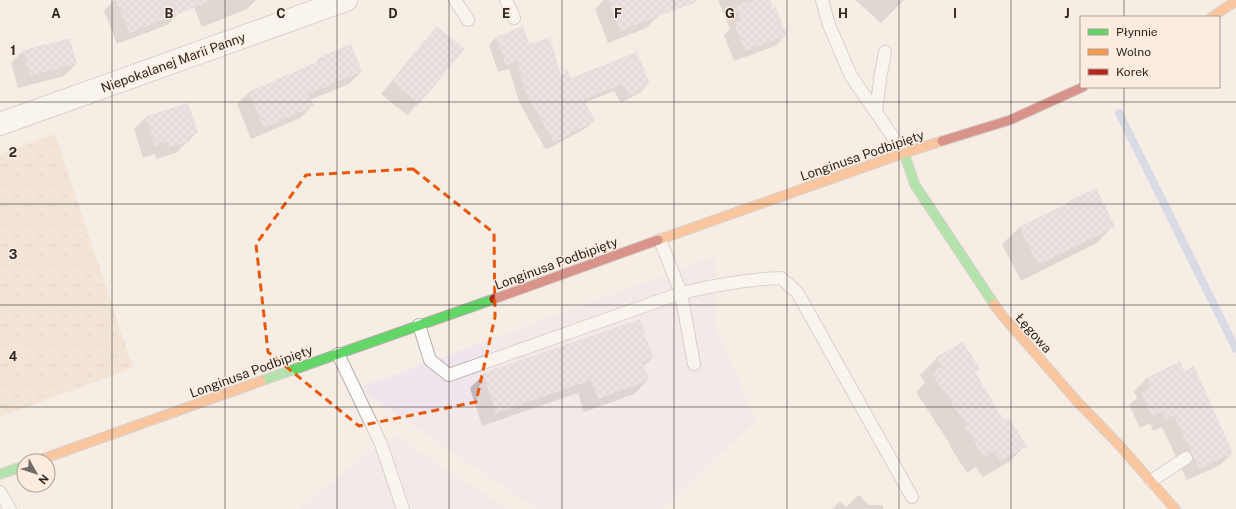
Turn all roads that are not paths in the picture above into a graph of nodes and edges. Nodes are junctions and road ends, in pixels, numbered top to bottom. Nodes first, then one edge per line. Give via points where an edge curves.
1 (346, 0) edge
2 (454, 0) edge
3 (506, 0) edge
4 (822, 0) edge
5 (1236, 1) edge
6 (1214, 16) edge
7 (514, 18) dead end
8 (468, 20) dead end
9 (885, 52) dead end
10 (1081, 88) edge
11 (876, 112) junction
12 (0, 124) edge
13 (904, 153) junction
14 (660, 240) junction
15 (681, 293) junction
16 (419, 325) junction
17 (338, 354) junction
18 (694, 364) dead end
19 (56, 454) edge
20 (1186, 458) dead end
21 (16, 469) edge
22 (0, 474) edge
23 (1151, 481) junction
24 (0, 492) edge
25 (912, 497) dead end
26 (10, 509) edge
27 (403, 509) edge
28 (1175, 509) edge

1 - 12 street, Niepokalanej Marii Panny
2 - 8 lane
3 - 7 lane
4 - 11 lane via 843,60
5 - 6 street
9 - 11 lane
10 - 13 street, Longinusa Podbipięty via 1010,120
11 - 13 lane
13 - 14 street, Longinusa Podbipięty
13 - 23 street, Łęgowa via 915,185 1000,314 1075,400 1121,446
14 - 15 lane
14 - 16 street, Longinusa Podbipięty
15 - 16 lane via 449,375 430,360
15 - 18 lane
15 - 25 lane via 718,284 758,279 781,278 790,285 797,292
16 - 17 street, Longinusa Podbipięty
17 - 19 street, Longinusa Podbipięty
17 - 27 lane via 381,444
20 - 23 lane
21 - 22 street
23 - 28 street, Łęgowa
24 - 26 lane

